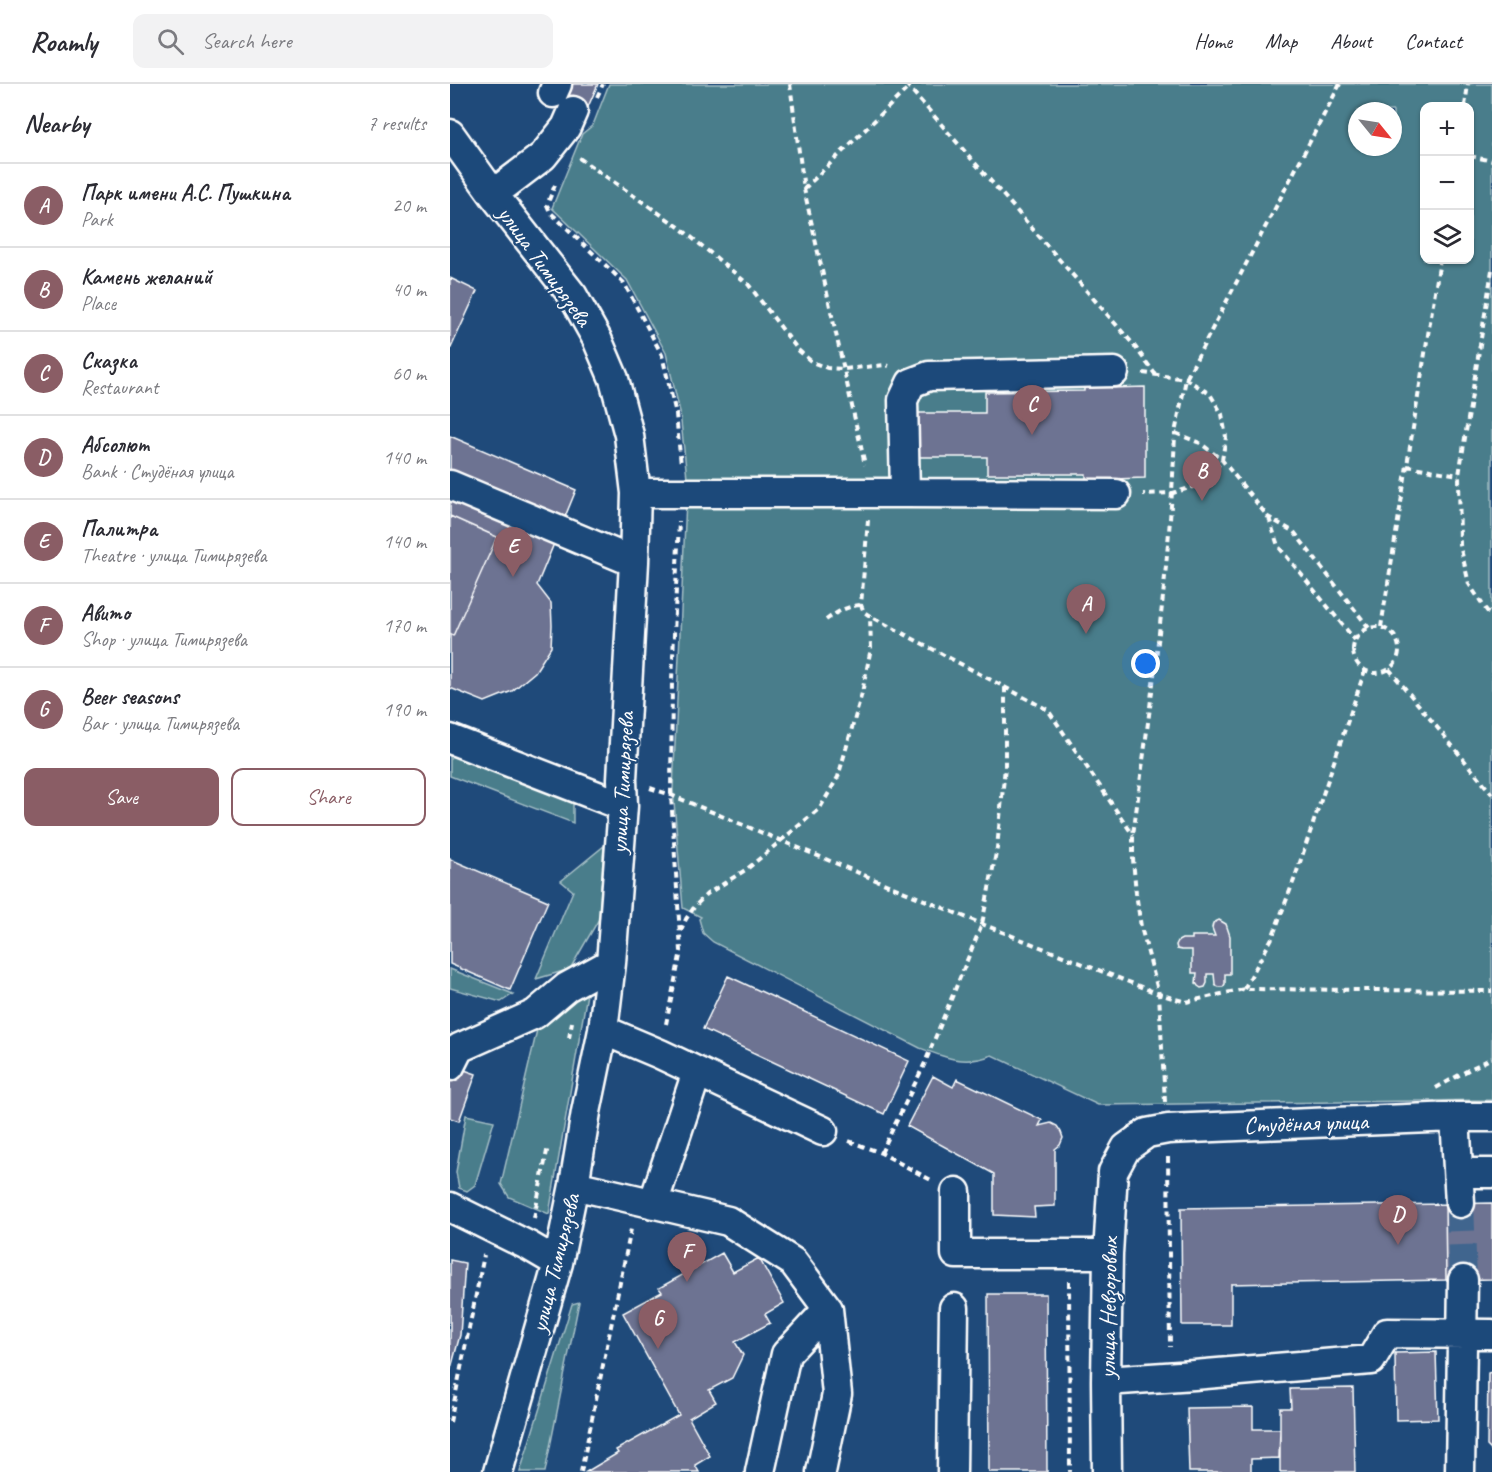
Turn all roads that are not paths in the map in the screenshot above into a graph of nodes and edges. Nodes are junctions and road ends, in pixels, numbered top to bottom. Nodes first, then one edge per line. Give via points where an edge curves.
1 (570, 97) edge
2 (450, 134) edge
3 (493, 194) junction
4 (1114, 372) road end
5 (450, 485) edge
6 (636, 493) junction
7 (904, 493) junction
8 (1116, 494) road end
9 (634, 562) junction
10 (450, 739) edge
11 (622, 806) junction
12 (611, 963) junction
13 (603, 1030) junction
14 (450, 1066) edge
15 (697, 1072) junction
16 (1455, 1117) junction
17 (1492, 1117) edge
18 (824, 1131) road end
19 (1126, 1148) joint
20 (1459, 1173) junction
21 (1492, 1173) edge
22 (574, 1185) junction
23 (956, 1192) road end
24 (645, 1202) junction
25 (1460, 1203) tunnel mouth
26 (450, 1207) edge
27 (1108, 1254) junction
28 (558, 1263) junction
29 (1462, 1280) tunnel mouth
30 (954, 1308) dead end
31 (828, 1309) junction
32 (1461, 1334) junction
33 (1492, 1334) edge
34 (1106, 1381) junction
35 (498, 1472) edge
36 (760, 1472) edge
37 (821, 1472) edge
38 (952, 1472) edge
39 (1107, 1472) edge
40 (1460, 1472) edge

1 - 3 street via 566,128 543,156
2 - 3 street, улица Тимирязева
3 - 6 street, улица Тимирязева via 573,296 597,339 614,379 629,435
4 - 7 street via 928,376 911,383 903,400
5 - 9 street
6 - 7 street
6 - 9 street, улица Тимирязева
7 - 8 street
9 - 11 street, улица Тимирязева
10 - 11 street
11 - 12 street, улица Тимирязева
12 - 13 street, улица Тимирязева
12 - 14 street via 567,987 535,1014 459,1048
13 - 15 street
13 - 22 street, улица Тимирязева
15 - 18 street
15 - 24 street
16 - 17 street, Студёная улица
16 - 19 street, Студёная улица via 1168,1129 1147,1133
16 - 20 street
19 - 27 street, улица Невзоровых via 1113,1172
20 - 21 street
20 - 25 street
22 - 24 street
22 - 28 street, улица Тимирязева
23 - 27 street via 956,1254
24 - 31 street via 728,1221 793,1262
26 - 28 street
27 - 34 street, улица Невзоровых
28 - 35 street, улица Тимирязева
29 - 32 street
30 - 38 street
31 - 36 street via 786,1354
31 - 37 street via 837,1394
32 - 33 street
32 - 34 street via 1387,1333 1371,1360
32 - 40 street
34 - 39 street, улица Невзоровых

